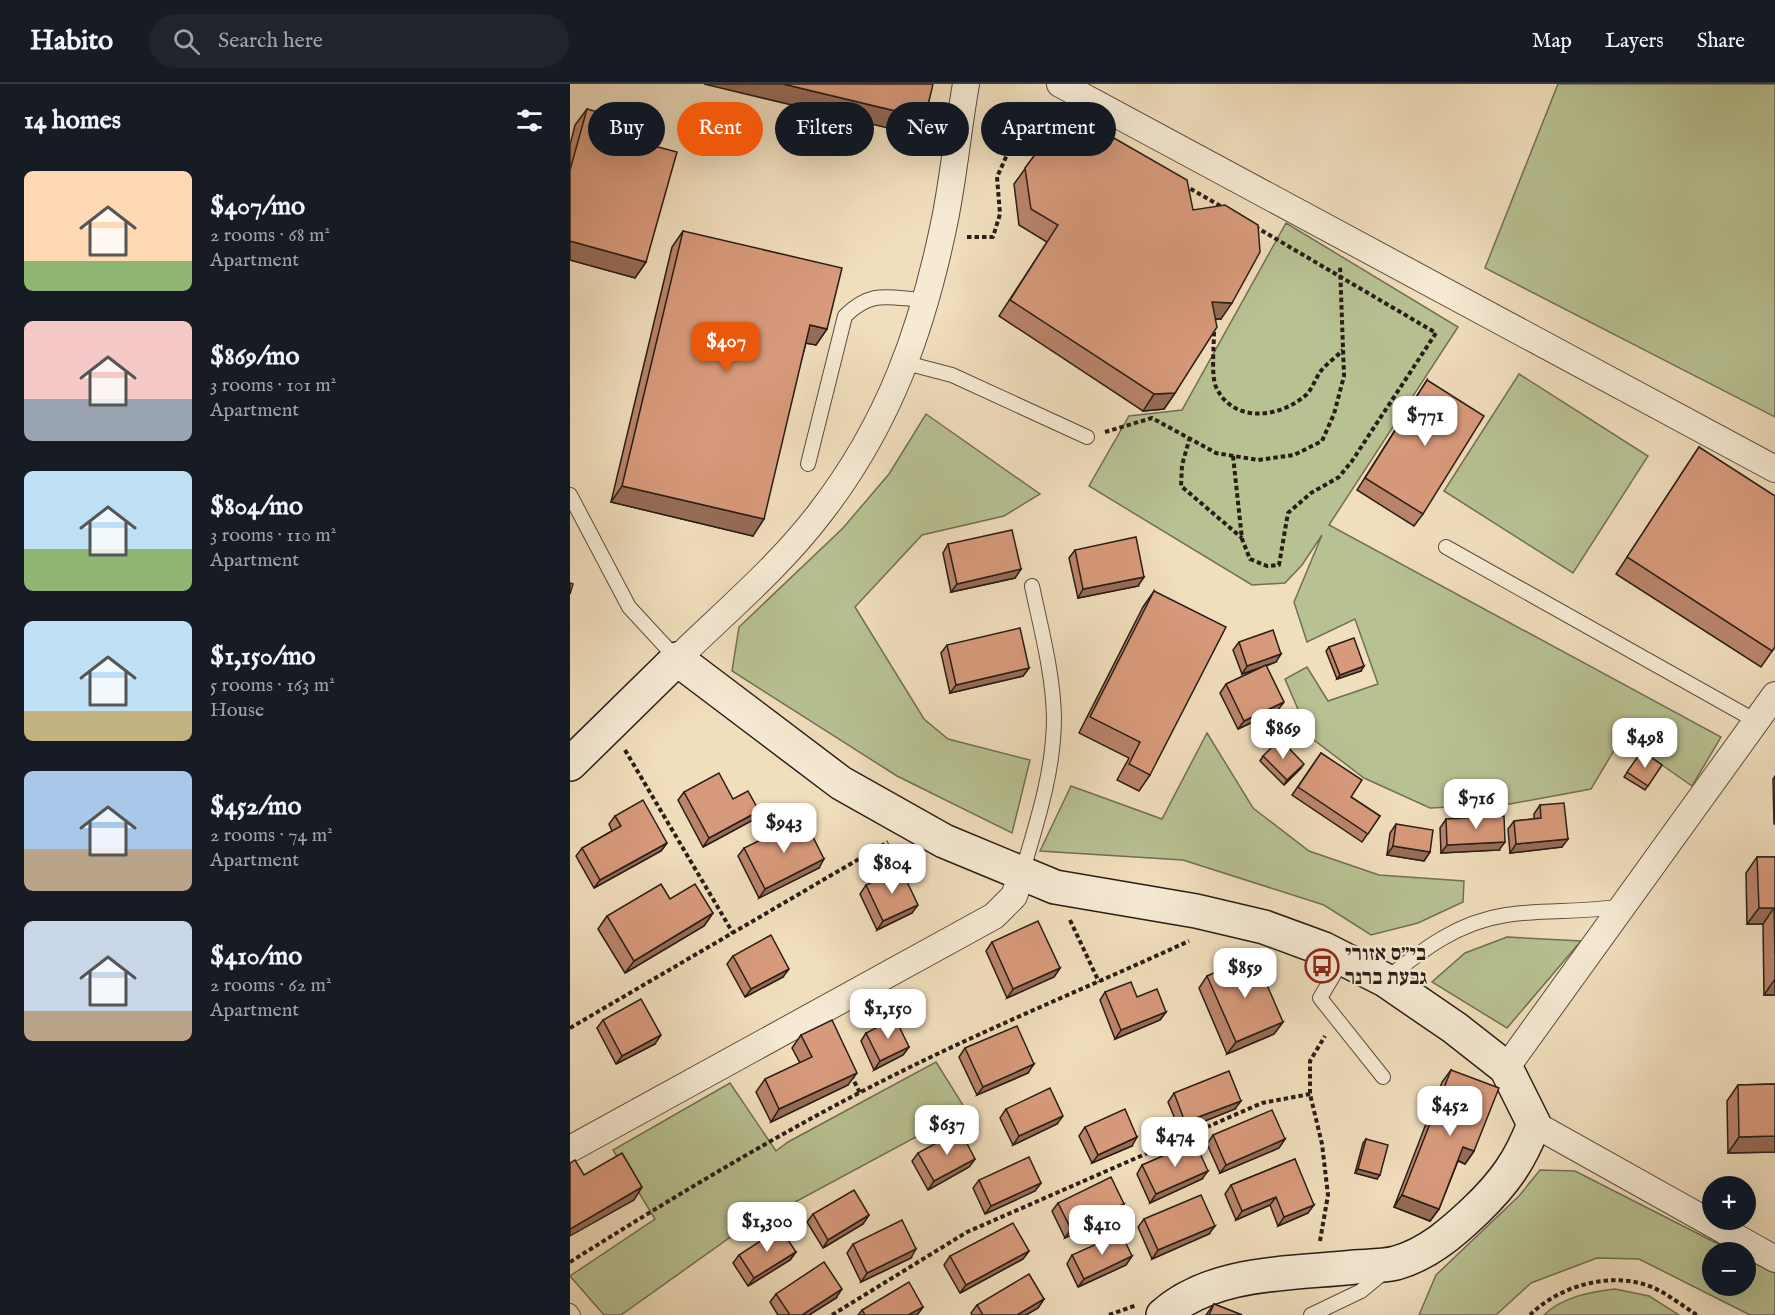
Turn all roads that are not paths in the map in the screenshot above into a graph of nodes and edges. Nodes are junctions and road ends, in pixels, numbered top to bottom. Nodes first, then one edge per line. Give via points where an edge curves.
1 (966, 84) edge
2 (1060, 84) edge
3 (924, 300) junction
4 (906, 363) junction
5 (1087, 437) road end
6 (808, 464) dead end
7 (1775, 470) edge
8 (570, 495) edge
9 (1446, 547) dead end
10 (1032, 586) dead end
11 (677, 659) junction
12 (1775, 695) edge
13 (1756, 721) junction
14 (570, 764) edge
15 (1022, 873) junction
16 (1622, 906) junction
17 (1343, 959) junction
18 (1385, 980) junction
19 (1506, 1068) junction
20 (1383, 1077) dead end
21 (1534, 1124) junction
22 (570, 1149) edge
23 (1775, 1259) edge
24 (1396, 1263) junction
25 (570, 1311) edge
26 (573, 1315) edge
27 (1163, 1315) edge
28 (1311, 1315) edge

1 - 3 street via 940,237
2 - 7 street
3 - 4 street
3 - 6 lane via 873,297 859,302 845,316
4 - 5 lane via 952,375
4 - 11 street via 885,413 820,514
8 - 11 lane via 629,607
9 - 13 lane
10 - 15 lane via 1051,675 1054,718 1043,804
11 - 14 street
11 - 15 street via 841,783 944,841
12 - 13 street
13 - 16 street
15 - 17 street via 1055,887 1255,925
15 - 22 street via 1014,896 994,916
16 - 18 lane via 1505,915 1475,924 1431,943
16 - 19 street
17 - 18 street
17 - 20 lane via 1320,998
18 - 19 street
19 - 21 street
21 - 23 street
21 - 24 street via 1524,1150 1503,1184 1449,1236
24 - 27 street via 1211,1286
24 - 28 lane via 1361,1291
25 - 26 lane

